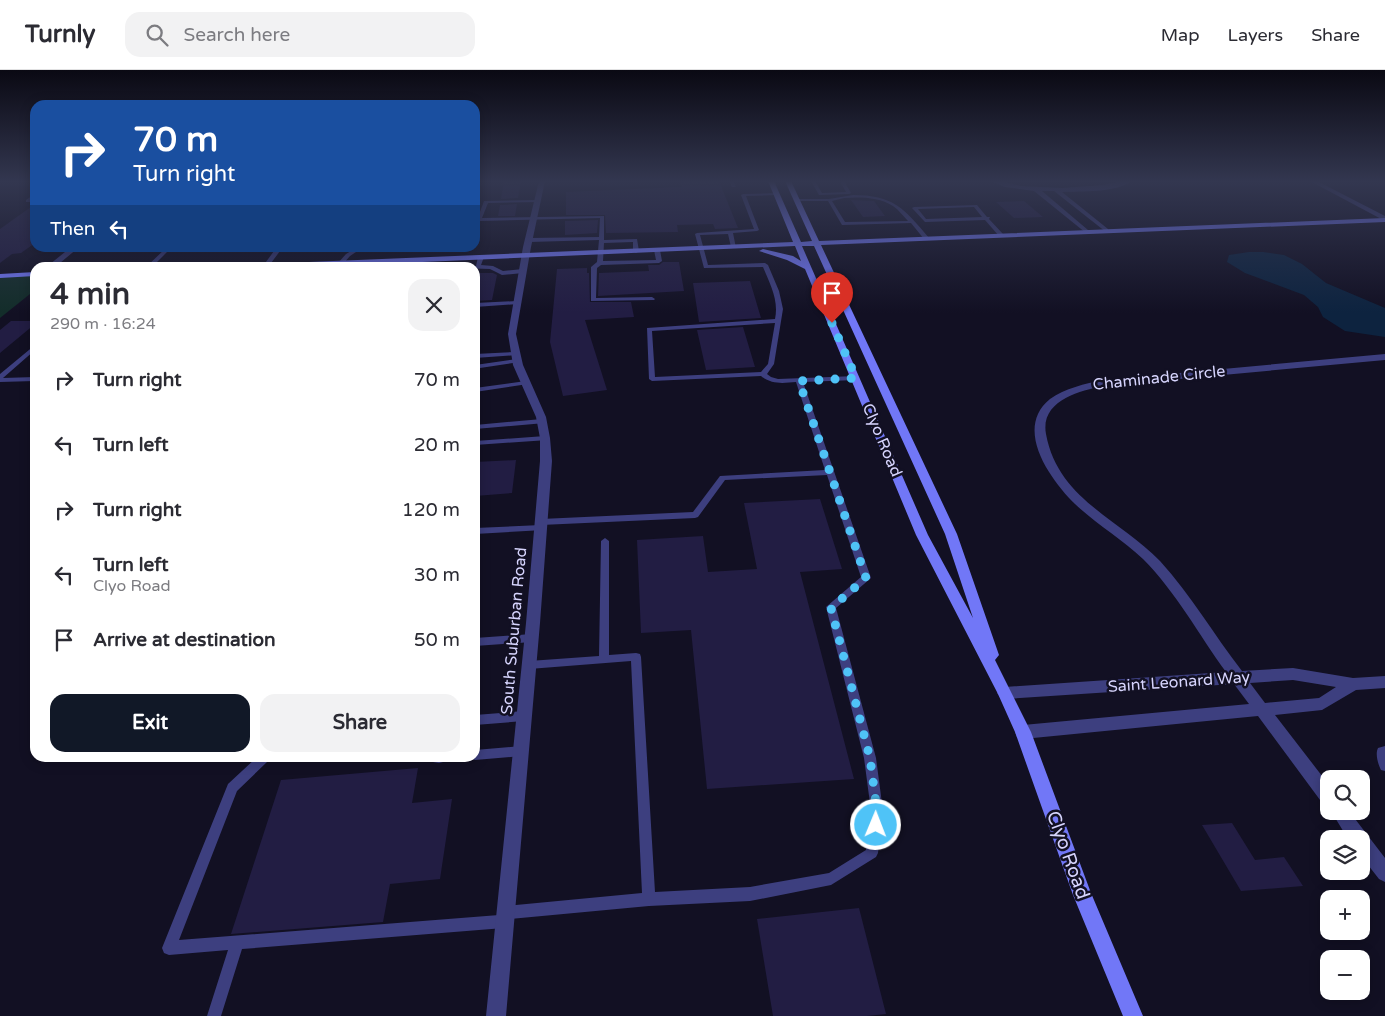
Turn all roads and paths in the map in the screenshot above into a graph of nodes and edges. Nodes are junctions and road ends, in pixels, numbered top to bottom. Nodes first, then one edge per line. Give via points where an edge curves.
1 (533, 225) edge
2 (602, 225) edge
3 (755, 225) edge
4 (790, 225) edge
5 (809, 225) edge
6 (915, 225) edge
7 (993, 225) edge
8 (1079, 225) edge
9 (1100, 225) edge
10 (1241, 225) edge
11 (1106, 230) junction
12 (1086, 231) junction
13 (730, 232) junction
14 (1001, 235) junction
15 (926, 238) junction
16 (529, 240) junction
17 (602, 240) junction
18 (818, 244) junction
19 (799, 245) junction
20 (736, 247) junction
21 (701, 248) junction
22 (657, 250) junction
23 (636, 251) junction
24 (69, 252) edge
25 (164, 252) edge
26 (276, 252) edge
27 (353, 252) edge
28 (600, 252) junction
29 (525, 256) junction
30 (481, 257) junction
31 (460, 258) junction
32 (56, 262) edge
33 (153, 262) edge
34 (267, 262) edge
35 (342, 262) edge
36 (365, 262) edge
37 (459, 262) edge
38 (480, 262) edge
39 (600, 263) junction
40 (480, 267) edge
41 (809, 268) junction
42 (522, 272) junction
43 (30, 274) edge
44 (0, 276) edge
45 (652, 299) dead end
46 (480, 304) edge
47 (516, 306) junction
48 (480, 309) edge
49 (777, 321) junction
50 (30, 352) edge
51 (480, 356) edge
52 (1385, 357) edge
53 (516, 358) junction
54 (480, 365) edge
55 (763, 374) junction
56 (856, 378) junction
57 (0, 379) edge
58 (30, 379) edge
59 (799, 381) junction
60 (526, 383) junction
61 (480, 389) edge
62 (542, 421) junction
63 (480, 427) edge
64 (545, 438) junction
65 (480, 442) edge
66 (830, 472) junction
67 (541, 525) junction
68 (480, 531) edge
69 (605, 541) dead end
70 (532, 638) junction
71 (480, 642) edge
72 (604, 660) junction
73 (529, 665) junction
74 (1237, 678) junction
75 (1385, 682) edge
76 (1353, 684) junction
77 (1005, 693) junction
78 (1261, 709) junction
79 (524, 716) junction
80 (480, 720) edge
81 (1023, 732) junction
82 (521, 751) junction
83 (1385, 751) edge
84 (480, 755) edge
85 (260, 762) edge
86 (1385, 766) edge
87 (1320, 786) edge
88 (1345, 820) edge
89 (1352, 830) edge
90 (1370, 853) edge
91 (1385, 873) edge
92 (649, 899) junction
93 (504, 917) junction
94 (238, 943) junction
95 (214, 1016) edge
96 (496, 1016) edge
97 (1133, 1016) edge

1 - 16 street, South Suburban Road
2 - 17 lane
3 - 13 lane via 757,230
4 - 19 street, Clyo Road
5 - 18 street, Clyo Road
6 - 15 lane
7 - 14 lane
8 - 12 street
9 - 11 street
10 - 11 street
11 - 12 street
12 - 14 street
13 - 20 lane
13 - 21 lane via 697,234
14 - 15 street
15 - 18 street
16 - 17 lane
16 - 29 street, South Suburban Road
17 - 23 lane via 635,240
17 - 28 lane
18 - 19 street
18 - 77 street, Clyo Road via 951,534
19 - 20 street
19 - 41 street, Clyo Road
20 - 21 street
20 - 41 street via 777,254
21 - 22 street
21 - 49 lane via 706,267 765,265 780,309
22 - 23 street
22 - 39 lane via 659,261
23 - 28 street
24 - 32 street
25 - 33 lane
26 - 34 lane
27 - 35 lane
28 - 29 street
28 - 39 lane
29 - 30 street
29 - 42 street, South Suburban Road
30 - 31 street
30 - 38 lane
31 - 36 street
31 - 37 lane
39 - 45 lane via 594,268 593,300
40 - 42 lane via 491,267 502,273
41 - 56 street, Clyo Road
42 - 47 street, South Suburban Road
43 - 44 street
46 - 47 lane
47 - 48 lane
47 - 53 street, South Suburban Road via 512,334
49 - 55 lane via 771,364
49 - 55 lane via 649,329 652,379
50 - 57 lane
51 - 53 lane
52 - 74 street, Chaminade Circle via 1103,382 1056,398 1044,412 1040,429 1044,453 1057,478 1076,498 1152,561
53 - 54 lane
53 - 60 street, South Suburban Road
55 - 59 lane via 778,381
56 - 59 lane
56 - 77 street, Clyo Road via 922,535
57 - 58 lane
59 - 66 lane
60 - 61 lane
60 - 62 street, South Suburban Road
62 - 63 lane
62 - 64 street, South Suburban Road
64 - 65 lane
64 - 67 street, South Suburban Road
66 - 67 lane via 724,478 695,515
66 - 92 lane via 866,578 831,608 870,758 877,811 872,853 831,879 750,894
67 - 68 lane
67 - 70 street, South Suburban Road
69 - 72 lane
70 - 71 lane
70 - 73 street, South Suburban Road
72 - 73 lane
72 - 92 lane via 636,657
73 - 79 street, South Suburban Road
74 - 76 street, Saint Leonard Way via 1292,674
74 - 77 street, Saint Leonard Way
74 - 78 street, Chaminade Circle
75 - 76 street, Saint Leonard Way
76 - 78 street, Saint Leonard Way via 1322,704
77 - 81 street, Clyo Road
78 - 81 street, Saint Leonard Way
78 - 87 street, Chaminade Circle
79 - 80 lane
79 - 82 street, South Suburban Road
81 - 97 street, Clyo Road via 1082,895
82 - 84 lane
82 - 93 street, South Suburban Road
83 - 86 lane via 1382,752
85 - 94 lane via 232,788 169,948
88 - 89 street
90 - 91 street
92 - 93 lane
93 - 94 lane
93 - 96 street, South Suburban Road
94 - 95 lane

